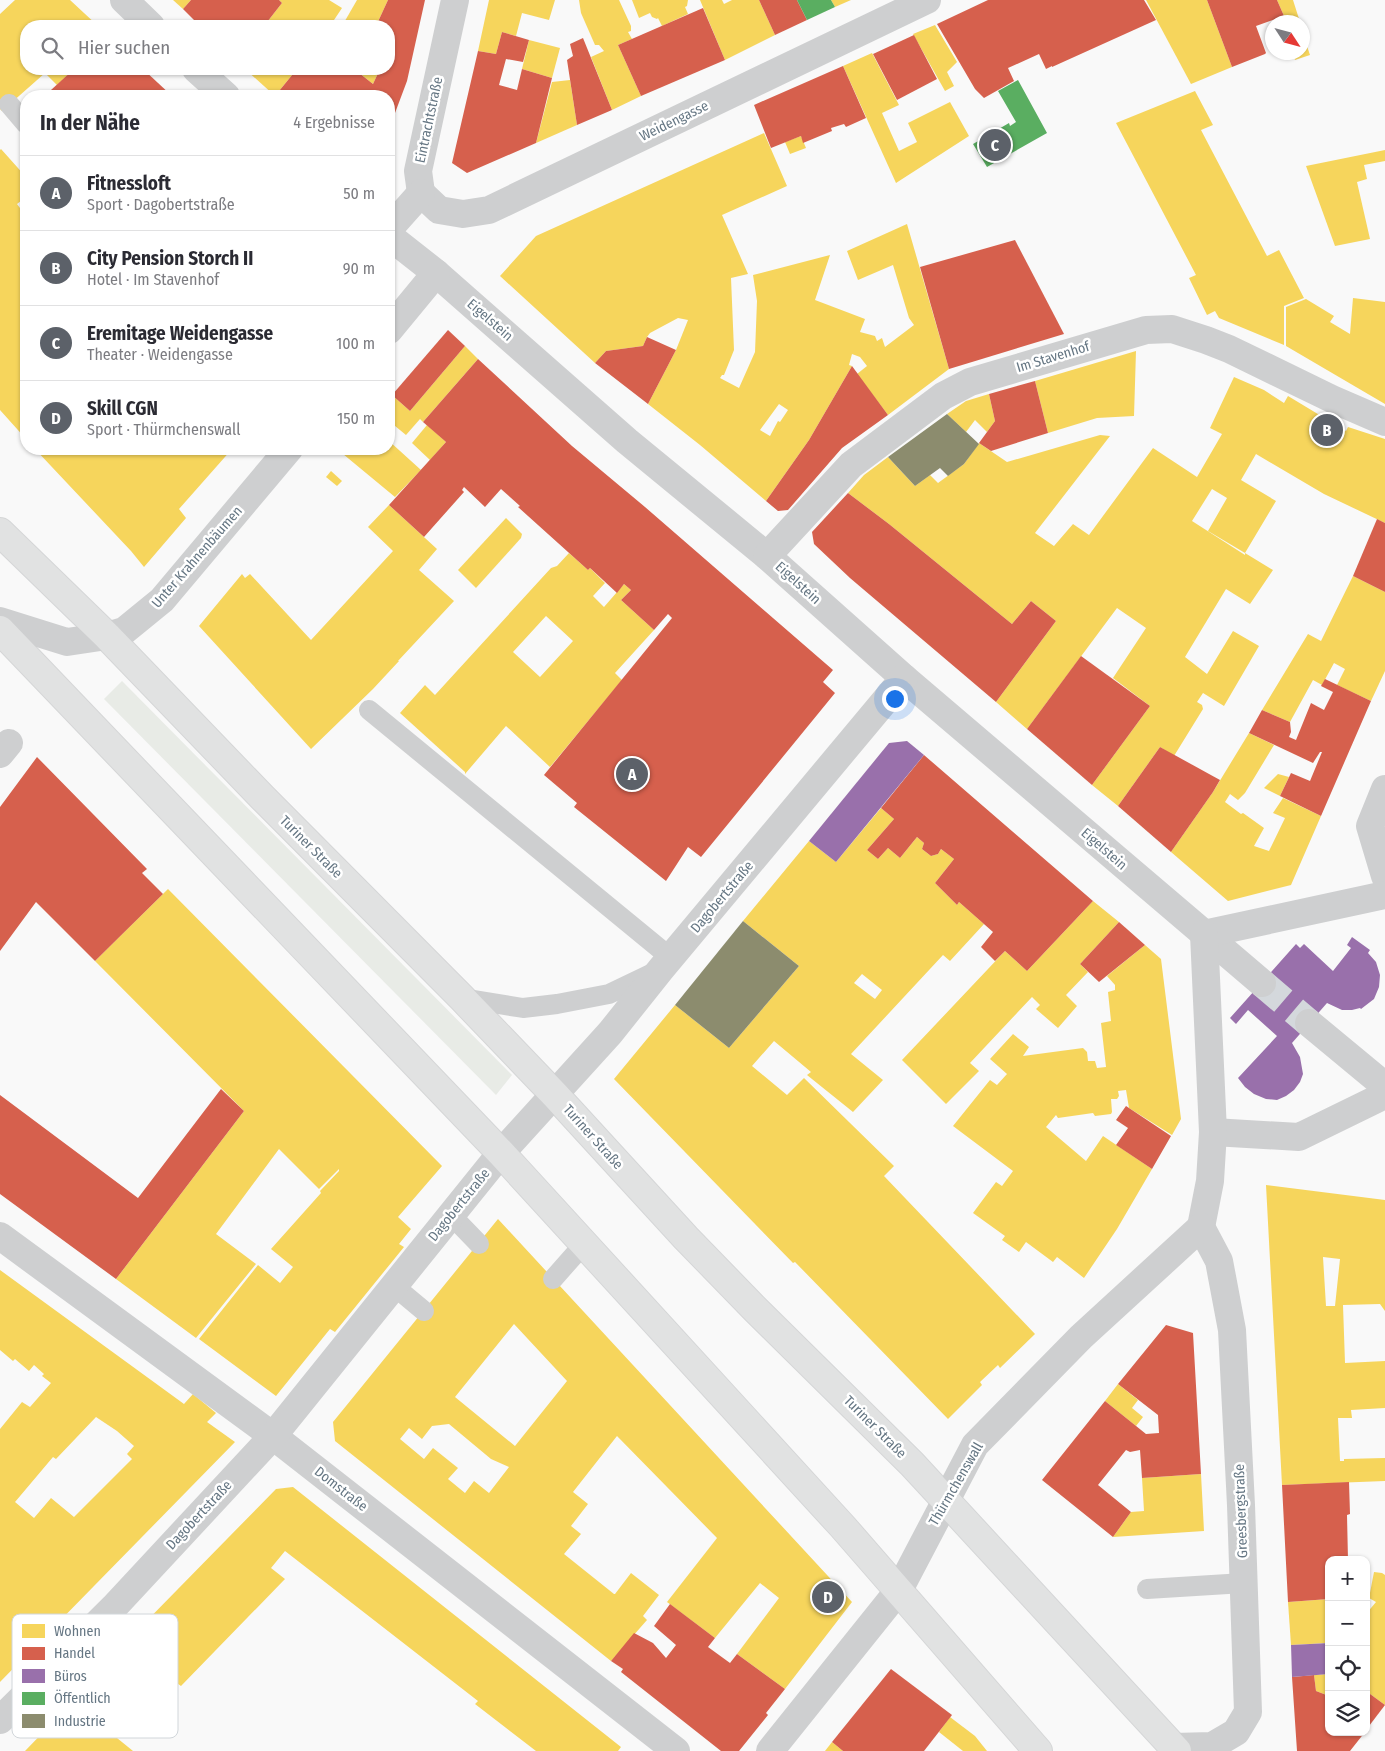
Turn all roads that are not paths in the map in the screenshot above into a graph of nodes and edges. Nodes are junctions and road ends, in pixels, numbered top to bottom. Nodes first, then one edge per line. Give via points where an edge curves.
1 (124, 0) edge
2 (455, 0) edge
3 (927, 0) edge
4 (145, 20) edge
5 (203, 75) edge
6 (219, 90) edge
7 (9, 104) dead end
8 (20, 117) edge
9 (421, 193) junction
10 (395, 221) edge
11 (395, 241) edge
12 (436, 273) junction
13 (395, 323) edge
14 (1385, 422) edge
15 (284, 455) edge
16 (0, 532) edge
17 (767, 556) junction
18 (0, 621) edge
19 (0, 630) edge
20 (107, 636) junction
21 (904, 678) junction
22 (369, 710) dead end
23 (1385, 789) edge
24 (1385, 876) edge
25 (1385, 894) edge
26 (1204, 934) junction
27 (666, 964) junction
28 (1262, 983) tunnel mouth
29 (462, 998) junction
30 (1309, 1023) tunnel mouth
31 (1385, 1086) edge
32 (555, 1095) junction
33 (1385, 1095) edge
34 (1213, 1132) junction
35 (501, 1153) junction
36 (451, 1215) junction
37 (1201, 1227) junction
38 (0, 1236) edge
39 (479, 1244) dead end
40 (584, 1244) junction
41 (553, 1279) dead end
42 (394, 1286) junction
43 (424, 1311) dead end
44 (273, 1436) junction
45 (946, 1501) junction
46 (1244, 1584) junction
47 (1147, 1589) dead end
48 (899, 1590) junction
49 (106, 1614) edge
50 (12, 1708) edge
51 (0, 1720) edge
52 (1175, 1749) edge
53 (676, 1751) edge
54 (770, 1751) edge
55 (1038, 1751) edge

1 - 4 street
2 - 9 street, Eintrachtstraße via 418,171
3 - 9 street, Weidengasse via 489,210 464,214 438,210
5 - 6 street
7 - 8 lane
9 - 10 street
11 - 12 street, Eigelstein
12 - 13 street
12 - 17 street, Eigelstein via 627,441
14 - 17 street, Im Stavenhof via 1214,343 1172,329 1146,330 970,382 950,392 851,465
15 - 20 street, Unter Krahnenbäumen via 162,600 124,631
16 - 20 main road, Turiner Straße
17 - 21 street, Eigelstein
18 - 20 street, Unter Krahnenbäumen via 67,642
19 - 35 main road
20 - 29 main road, Turiner Straße via 262,798
21 - 26 street, Eigelstein
21 - 27 street, Dagobertstraße
22 - 27 lane
23 - 24 street via 1370,826
25 - 26 street
26 - 28 street, Eigelstein
26 - 34 street
27 - 29 lane via 609,994 557,1004 523,1008
27 - 32 street, Dagobertstraße
29 - 32 main road, Turiner Straße
30 - 31 street
32 - 35 street, Dagobertstraße
32 - 45 main road, Turiner Straße via 686,1238
33 - 34 street via 1299,1137
34 - 37 street via 1210,1182
35 - 36 street, Dagobertstraße
35 - 40 main road
36 - 39 lane
36 - 42 street, Dagobertstraße
37 - 45 street, Thürmchenswall via 1081,1337 975,1445
37 - 46 street, Greesbergstraße via 1219,1260 1232,1330
38 - 44 street, Domstraße
40 - 41 lane
40 - 48 main road
42 - 43 lane
42 - 44 street, Dagobertstraße
44 - 49 street, Dagobertstraße
44 - 53 street, Domstraße
45 - 48 street, Thürmchenswall
45 - 52 main road, Turiner Straße
46 - 47 lane
46 - 52 street, Greesbergstraße via 1248,1712 1236,1732 1212,1746
48 - 54 street, Thürmchenswall
48 - 55 main road
50 - 51 street, Dagobertstraße

